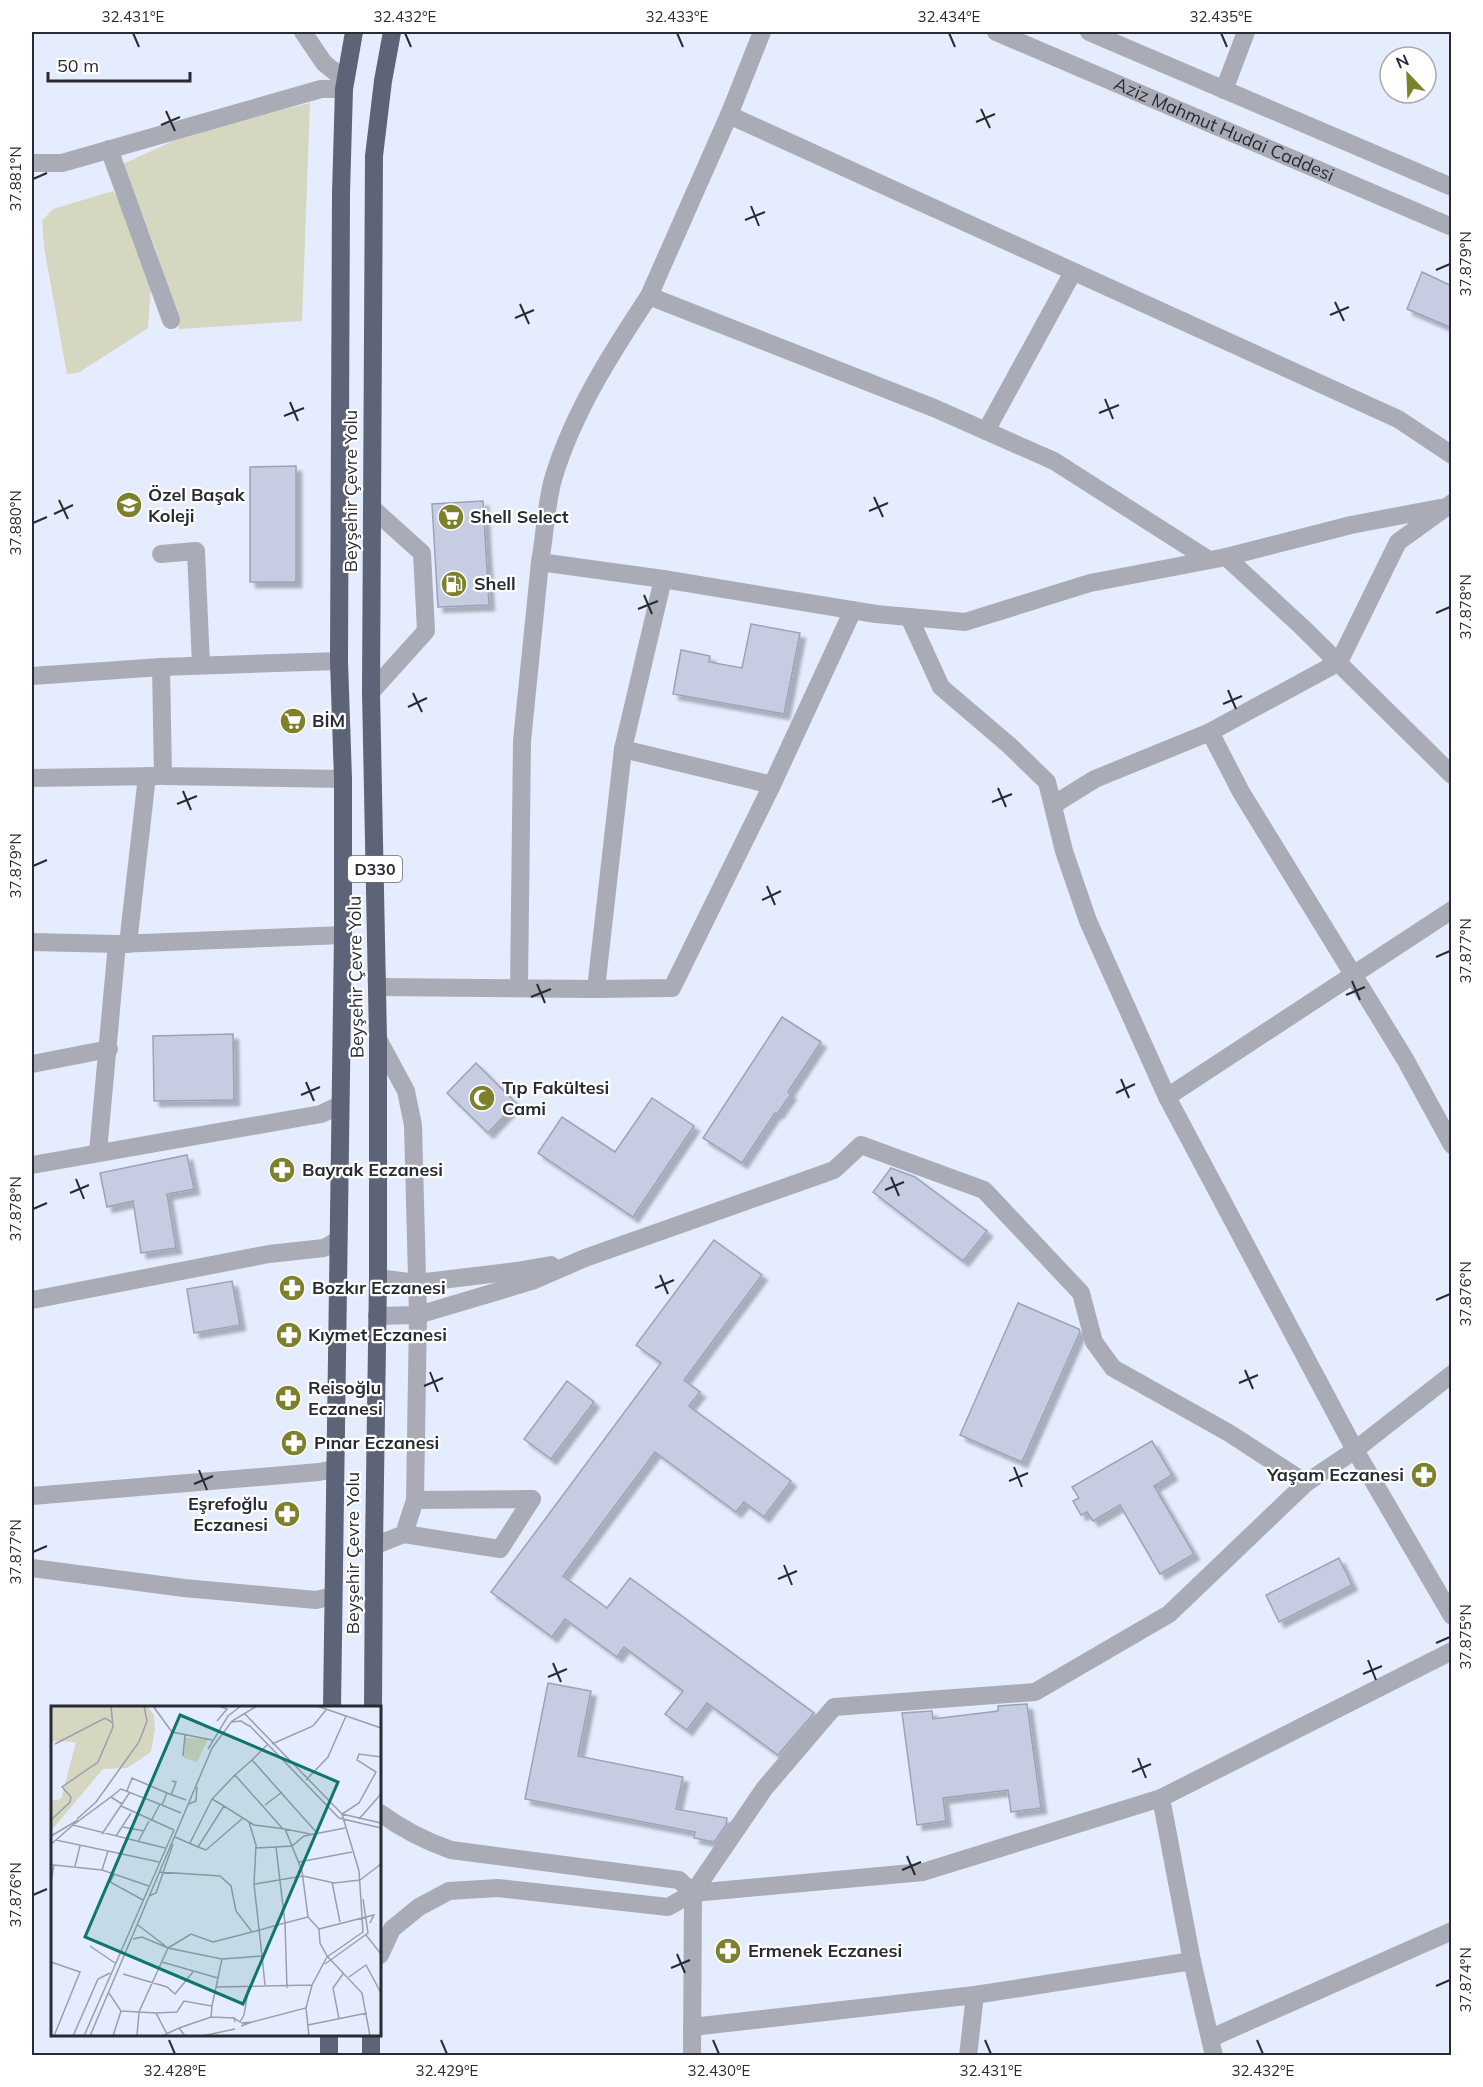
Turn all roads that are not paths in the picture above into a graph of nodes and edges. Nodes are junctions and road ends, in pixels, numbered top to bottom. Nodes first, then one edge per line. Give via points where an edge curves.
1 (303, 32) edge
2 (354, 32) edge
3 (392, 32) edge
4 (762, 32) edge
5 (996, 32) edge
6 (1089, 32) edge
7 (1246, 32) edge
8 (344, 85) junction
9 (1224, 90) junction
10 (729, 115) junction
11 (109, 149) junction
12 (32, 163) edge
13 (1452, 187) edge
14 (1452, 227) edge
15 (1074, 272) junction
16 (648, 296) junction
17 (171, 320) dead end
18 (986, 431) junction
19 (1452, 455) edge
20 (1449, 505) edge
21 (372, 508) junction
22 (161, 554) dead end
23 (1217, 559) junction
24 (540, 562) junction
25 (663, 579) junction
26 (853, 610) junction
27 (909, 617) junction
28 (339, 661) junction
29 (1339, 663) junction
30 (201, 665) junction
31 (161, 667) junction
32 (32, 676) edge
33 (371, 692) junction
34 (1210, 732) junction
35 (623, 749) junction
36 (1448, 767) edge
37 (155, 776) junction
38 (32, 778) edge
39 (343, 780) junction
40 (772, 785) junction
41 (1053, 805) junction
42 (1452, 910) edge
43 (343, 935) junction
44 (32, 942) edge
45 (123, 944) junction
46 (1354, 976) junction
47 (378, 987) junction
48 (519, 988) junction
49 (596, 989) junction
50 (378, 1039) junction
51 (109, 1049) junction
52 (32, 1064) edge
53 (1167, 1097) junction
54 (340, 1105) junction
55 (1452, 1145) edge
56 (99, 1152) junction
57 (32, 1165) edge
58 (338, 1240) junction
59 (585, 1258) junction
60 (378, 1278) junction
61 (417, 1282) junction
62 (32, 1300) edge
63 (376, 1316) junction
64 (417, 1316) junction
65 (1452, 1374) edge
66 (1355, 1450) junction
67 (335, 1468) junction
68 (1306, 1483) junction
69 (32, 1496) edge
70 (416, 1500) junction
71 (404, 1534) junction
72 (374, 1546) junction
73 (32, 1568) edge
74 (333, 1596) junction
75 (1452, 1616) edge
76 (1452, 1651) edge
77 (332, 1706) edge
78 (374, 1706) edge
79 (1161, 1798) junction
80 (381, 1814) edge
81 (693, 1893) junction
82 (1452, 1931) edge
83 (381, 1953) edge
84 (1192, 1961) junction
85 (975, 1995) junction
86 (692, 2027) junction
87 (329, 2036) edge
88 (371, 2036) edge
89 (1212, 2047) edge
90 (329, 2055) edge
91 (371, 2055) edge
92 (692, 2055) edge
93 (968, 2055) edge

1 - 8 street
2 - 8 highway, Beyşehir Çevre Yolu / D330
3 - 21 highway, Beyşehir Çevre Yolu / D330 via 374,156
4 - 10 street
5 - 14 street, Aziz Mahmut Hudai Caddesi
6 - 9 street, Aziz Mahmut Hudai Caddesi
7 - 9 street
8 - 11 street
8 - 28 highway, Beyşehir Çevre Yolu / D330
9 - 13 street, Aziz Mahmut Hudai Caddesi
10 - 15 street
10 - 16 street
11 - 12 street via 62,163
11 - 17 street
15 - 18 street
15 - 19 street via 1398,419
16 - 18 street
16 - 24 street via 576,418 554,477
18 - 23 street via 1054,461
20 - 23 street
20 - 29 street via 1398,542
21 - 33 highway, Beyşehir Çevre Yolu / D330
21 - 33 street via 422,553 426,631
22 - 30 street via 196,551
23 - 27 street via 1090,583 965,622
23 - 29 street
24 - 25 street
24 - 48 street via 522,741
25 - 26 street
25 - 35 street
26 - 27 street
26 - 40 street
27 - 41 street via 941,687 1047,782
28 - 30 street
28 - 39 highway, Beyşehir Çevre Yolu / D330
29 - 34 street
29 - 36 street
30 - 31 street
31 - 32 street
31 - 37 street
33 - 47 highway, Beyşehir Çevre Yolu / D330
34 - 41 street via 1095,778
34 - 46 street via 1241,792
35 - 40 street
35 - 49 street
37 - 38 street
37 - 39 street
37 - 45 street
39 - 43 highway, Beyşehir Çevre Yolu / D330
40 - 49 street via 672,988
41 - 53 street via 1088,921
42 - 46 street
43 - 45 street
43 - 54 highway, Beyşehir Çevre Yolu / D330
44 - 45 street
45 - 51 street
46 - 53 street
46 - 55 street via 1406,1059
47 - 48 street
47 - 50 highway, Beyşehir Çevre Yolu / D330
48 - 49 street
50 - 60 highway, Beyşehir Çevre Yolu / D330
50 - 61 street via 406,1091 414,1125
51 - 52 street
51 - 56 street
53 - 66 street
54 - 56 street via 321,1114
54 - 58 highway, Beyşehir Çevre Yolu / D330
56 - 57 street
58 - 62 street via 324,1248 269,1254
58 - 67 highway, Beyşehir Çevre Yolu / D330
59 - 61 street via 516,1271
59 - 64 street via 532,1281
59 - 68 street via 834,1170 861,1145 984,1190 1080,1293 1094,1342 1113,1368 1229,1433
60 - 61 street
60 - 63 highway, Beyşehir Çevre Yolu / D330
61 - 64 street
63 - 64 street
63 - 72 highway, Beyşehir Çevre Yolu / D330
64 - 70 street
65 - 66 street
66 - 68 street
66 - 75 street
67 - 69 street
67 - 74 highway, Beyşehir Çevre Yolu / D330
68 - 81 street via 1169,1614 1035,1692 834,1707 764,1790
70 - 71 street
70 - 71 street via 532,1498 500,1549
71 - 72 street
72 - 78 highway, Beyşehir Çevre Yolu / D330
73 - 74 street via 217,1591 316,1600
74 - 77 highway, Beyşehir Çevre Yolu / D330
76 - 79 street
79 - 81 street via 923,1872
79 - 84 street
80 - 81 street via 399,1827 450,1850 679,1880
81 - 83 street via 669,1907 498,1888 449,1891 419,1906 392,1929
81 - 86 street
82 - 89 street
84 - 85 street
84 - 89 street
85 - 86 street
85 - 93 street
86 - 92 street
87 - 90 highway
88 - 91 highway

